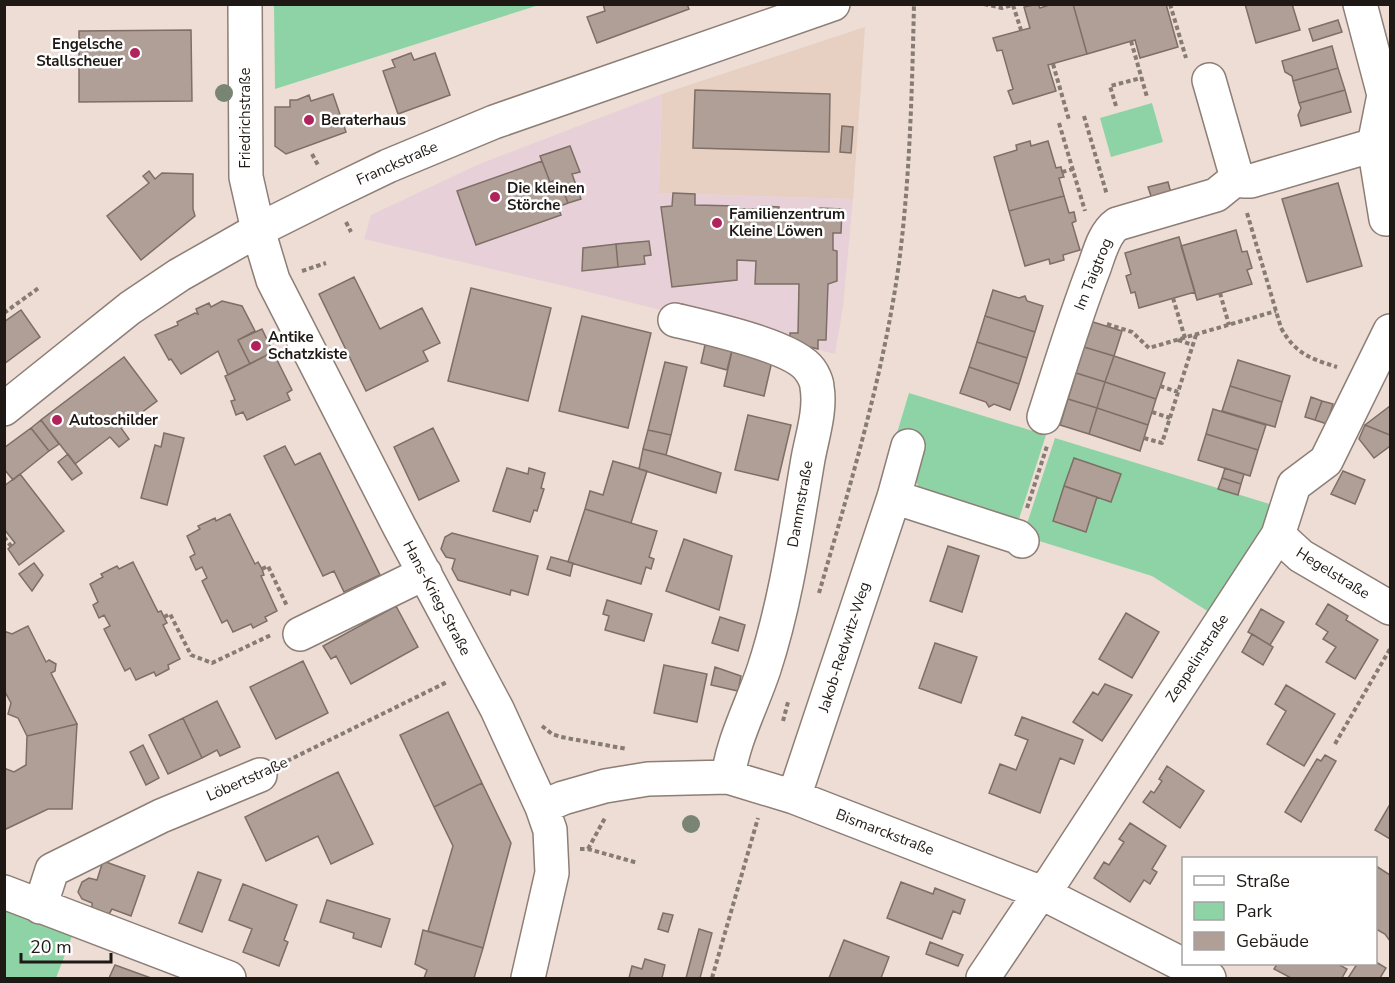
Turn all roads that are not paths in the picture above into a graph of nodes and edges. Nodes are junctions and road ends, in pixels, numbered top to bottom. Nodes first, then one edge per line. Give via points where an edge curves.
1 (245, 4) edge
2 (834, 4) edge
3 (1360, 4) edge
4 (1198, 70) road end
5 (1374, 145) junction
6 (1237, 178) junction
7 (1386, 219) dead end
8 (258, 230) junction
9 (675, 320) dead end
10 (1390, 331) edge
11 (4, 409) edge
12 (1047, 427) road end
13 (908, 446) dead end
14 (894, 497) junction
15 (1278, 535) junction
16 (1020, 539) road end
17 (425, 573) junction
18 (1390, 608) edge
19 (298, 628) road end
20 (260, 775) road end
21 (728, 777) junction
22 (794, 797) junction
23 (542, 807) junction
24 (4, 892) edge
25 (1042, 894) junction
26 (40, 907) junction
27 (1182, 964) edge
28 (1183, 965) edge
29 (195, 973) edge
30 (229, 978) edge
31 (528, 978) edge
32 (983, 978) edge
33 (1209, 978) edge

1 - 8 street, Friedrichstraße via 246,177
2 - 8 street, Franckstraße via 494,122 388,166
3 - 5 street via 1384,95
4 - 6 street
5 - 6 street via 1251,181
5 - 7 street
6 - 12 street, Im Taigtrog via 1216,195 1102,220 1112,228 1076,313
8 - 11 street, Franckstraße via 130,308
8 - 17 street, Hans-Krieg-Straße via 273,280
9 - 21 street, Dammstraße via 791,356 810,369 817,386 815,421 777,621 764,669 730,759
10 - 15 street, Zeppelinstraße via 1326,461 1294,484
13 - 14 street, Jakob-Redwitz-Weg
14 - 16 street
14 - 22 street, Jakob-Redwitz-Weg
15 - 18 street, Hegelstraße via 1301,556
15 - 25 street, Zeppelinstraße
17 - 19 street
17 - 23 street, Hans-Krieg-Straße
20 - 26 street, Löbertstraße via 161,816 52,870
21 - 22 street, Bismarckstraße
21 - 23 street, Bismarckstraße via 648,779 605,786
22 - 25 street, Bismarckstraße
23 - 31 street, Hans-Krieg-Straße via 550,830 552,873
24 - 26 street
25 - 27 street, Bismarckstraße
25 - 32 street, Zeppelinstraße
26 - 29 street
28 - 33 street, Bismarckstraße
29 - 30 street

